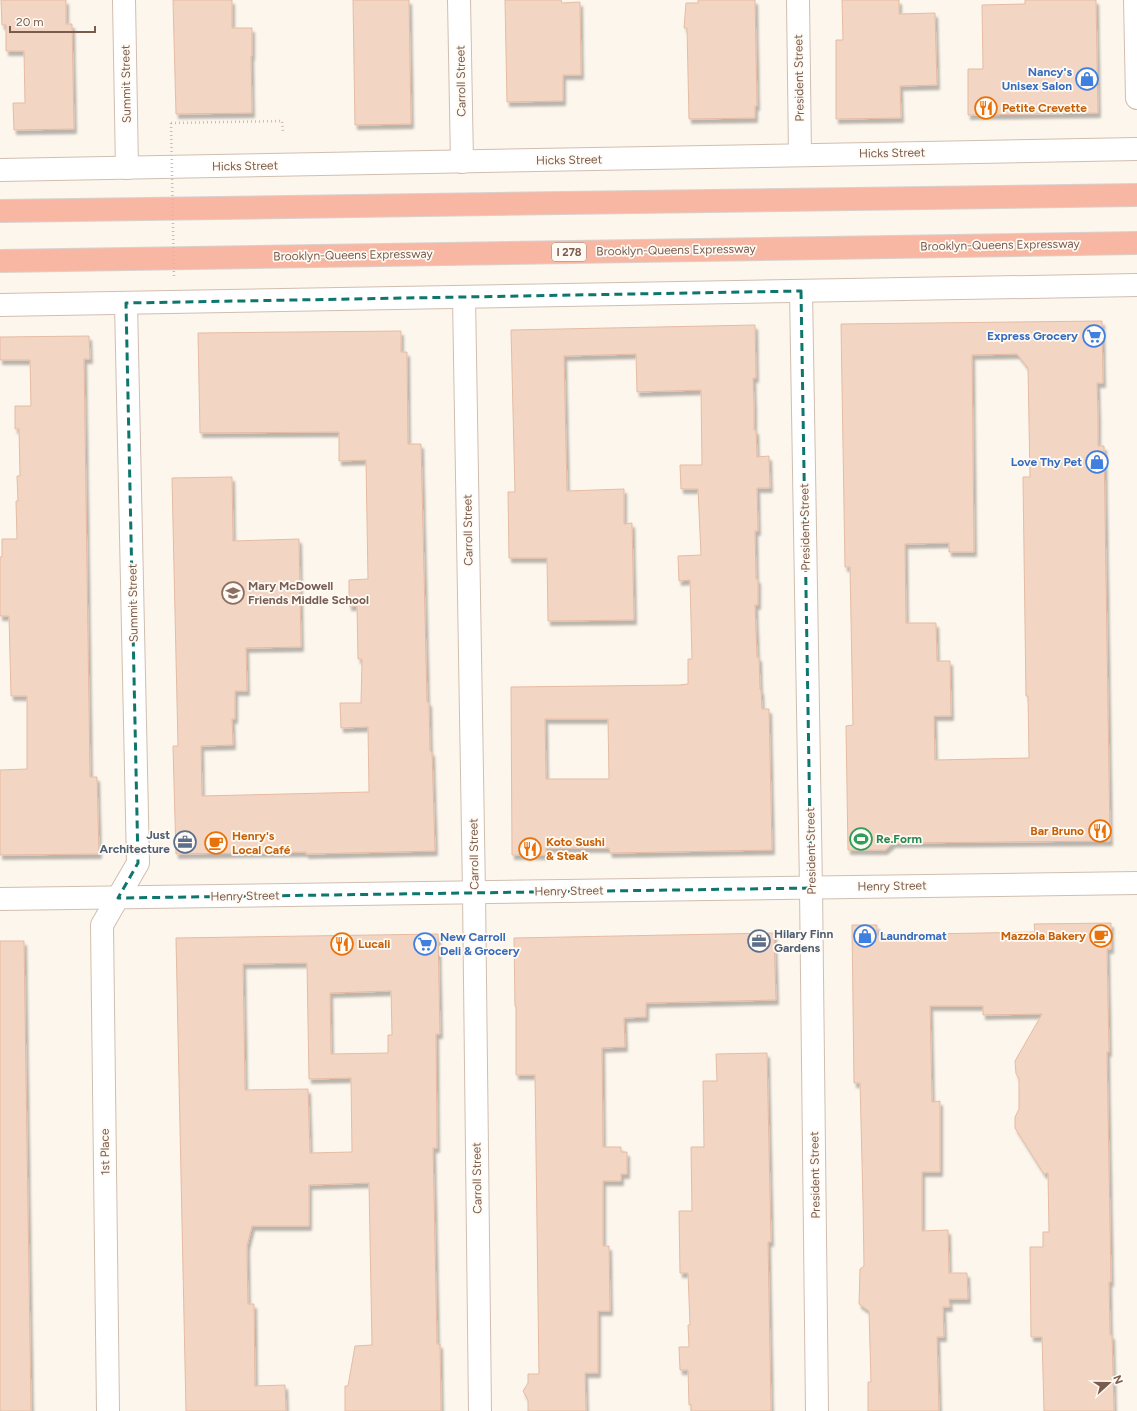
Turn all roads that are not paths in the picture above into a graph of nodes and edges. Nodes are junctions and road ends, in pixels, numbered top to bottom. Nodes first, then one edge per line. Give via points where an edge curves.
1 (124, 0) edge
2 (459, 0) edge
3 (798, 0) edge
4 (1135, 0) edge
5 (1137, 98) edge
6 (1137, 149) edge
7 (800, 155) junction
8 (462, 162) junction
9 (128, 168) junction
10 (0, 170) edge
11 (1137, 195) edge
12 (0, 211) edge
13 (1137, 243) edge
14 (0, 261) edge
15 (1137, 285) edge
16 (800, 291) junction
17 (464, 297) junction
18 (126, 303) junction
19 (0, 305) edge
20 (1137, 883) edge
21 (811, 888) junction
22 (474, 893) junction
23 (118, 898) junction
24 (0, 900) edge
25 (108, 1411) edge
26 (480, 1411) edge
27 (817, 1411) edge

1 - 9 street, Summit Street
2 - 8 street, Carroll Street
3 - 7 street, President Street
4 - 5 street
6 - 7 street, Hicks Street
7 - 8 street, Hicks Street
8 - 9 street, Hicks Street
9 - 10 street, Hicks Street
11 - 12 highway
13 - 14 highway, Brooklyn-Queens Expressway / I 278
15 - 16 street
16 - 17 street
16 - 21 street, President Street
17 - 18 street
17 - 22 street, Carroll Street
18 - 19 street
18 - 23 street, Summit Street via 138,863
20 - 21 street, Henry Street
21 - 22 street, Henry Street
21 - 27 street, President Street
22 - 23 street, Henry Street
22 - 26 street, Carroll Street
23 - 24 street, Henry Street
23 - 25 street, 1st Place via 102,925

